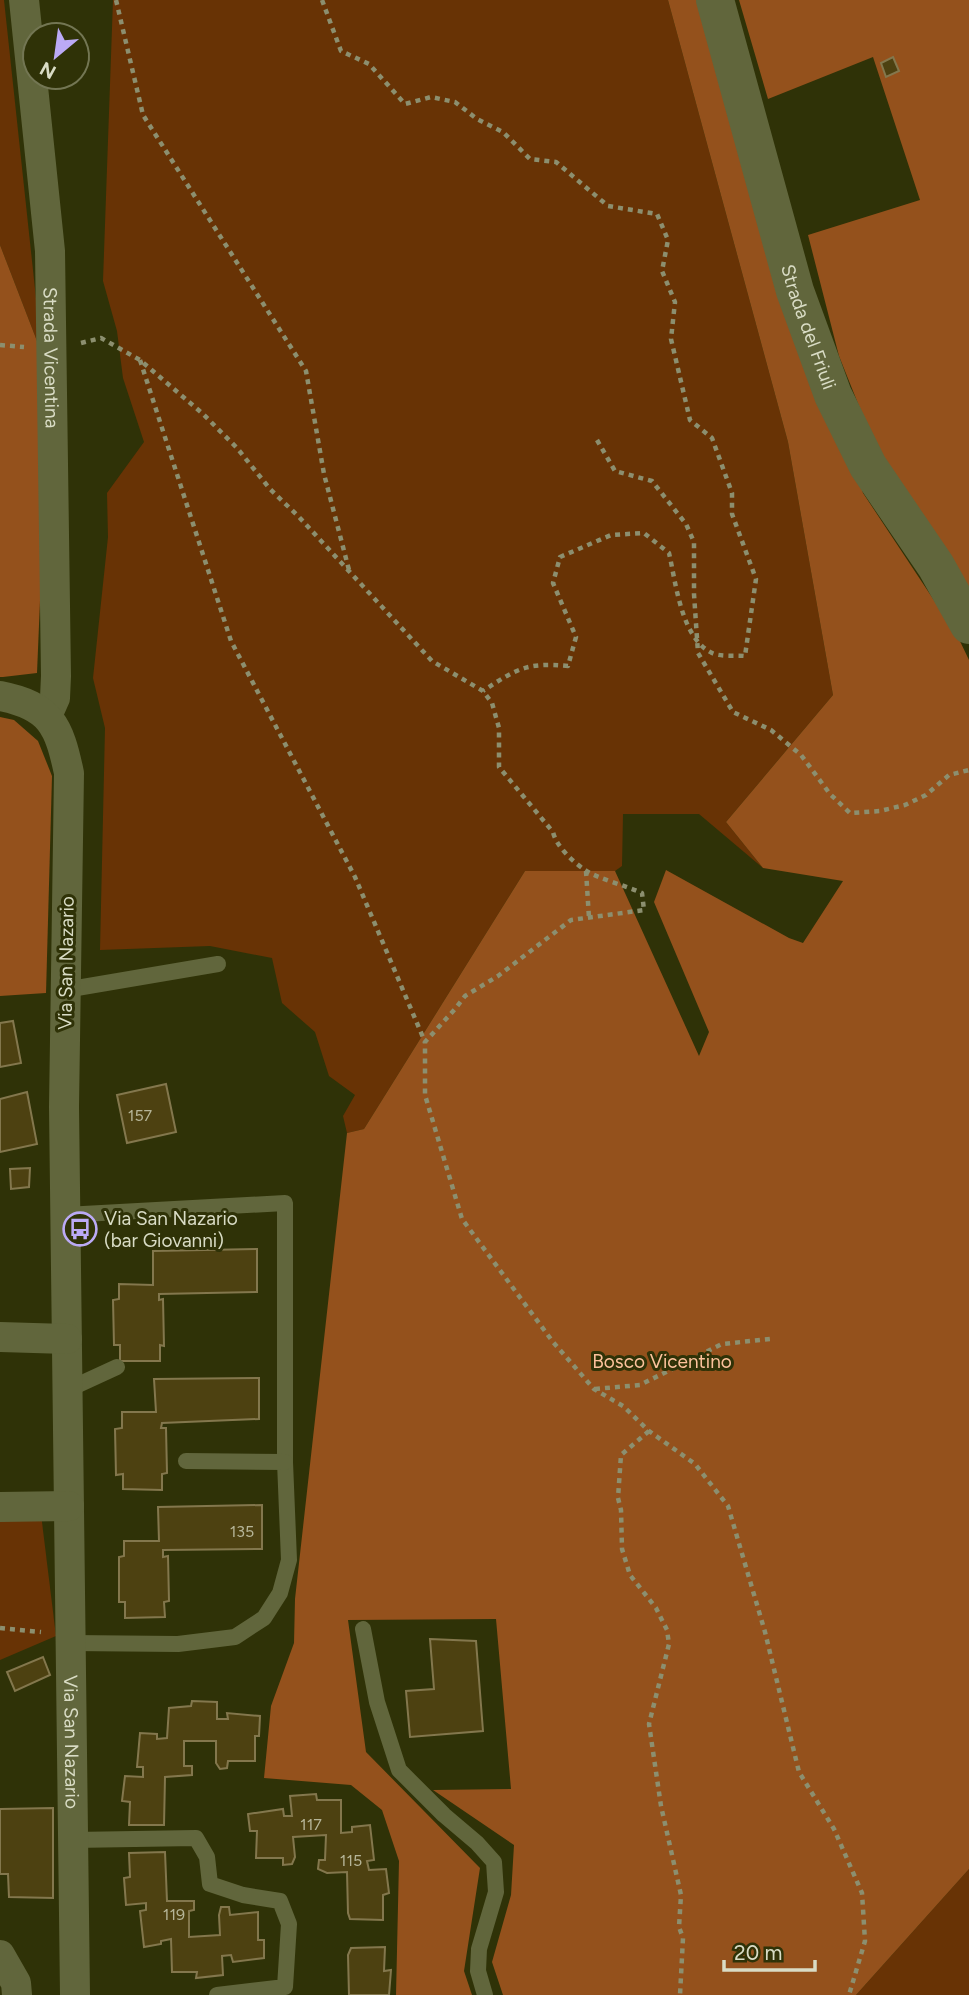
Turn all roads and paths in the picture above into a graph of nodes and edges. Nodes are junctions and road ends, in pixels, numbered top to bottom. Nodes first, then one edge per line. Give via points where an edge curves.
1 (24, 0) edge
2 (116, 0) edge
3 (322, 0) edge
4 (715, 0) edge
5 (53, 348) junction
6 (140, 360) junction
7 (597, 440) dead end
8 (349, 571) junction
9 (969, 625) edge
10 (696, 639) junction
11 (483, 691) junction
12 (0, 696) edge
13 (47, 716) junction
14 (969, 770) edge
15 (586, 872) junction
16 (589, 918) junction
17 (218, 964) dead end
18 (65, 990) junction
19 (425, 1042) junction
20 (65, 1215) junction
21 (0, 1337) edge
22 (67, 1339) junction
23 (770, 1339) dead end
24 (117, 1367) dead end
25 (594, 1389) junction
26 (67, 1390) junction
27 (649, 1432) junction
28 (186, 1461) dead end
29 (285, 1462) junction
30 (69, 1506) junction
31 (0, 1507) edge
32 (0, 1629) edge
33 (363, 1629) dead end
34 (71, 1643) junction
35 (73, 1840) junction
36 (0, 1955) edge
37 (17, 1995) edge
38 (75, 1995) edge
39 (217, 1995) edge
40 (485, 1995) edge
41 (680, 1995) edge
42 (849, 1995) edge

1 - 5 street, Strada Vicentina via 50,251
2 - 8 path via 143,115 306,371 324,474
3 - 10 path via 341,51 369,64 405,104 431,97 455,102 503,132 530,159 556,162 608,206 657,214 668,240 662,271 675,302 671,339 690,420 712,438 732,493 732,514 756,579 745,656 712,653
4 - 9 main road, Strada del Friuli via 795,291 833,395 868,466 936,566
5 - 6 path via 101,338
5 - 13 street, Strada Vicentina via 56,676 55,698
6 - 8 path via 204,414
6 - 19 path via 231,641 355,877
7 - 10 path via 615,471 652,481 687,524 694,542
8 - 11 path via 432,661
10 - 11 path via 682,614 670,553 644,533 611,536 561,557 553,583 576,637 568,666 540,663 510,673
10 - 14 path via 698,653 733,712 771,730 801,755 850,813 905,805 926,795 949,775
11 - 15 path via 499,728 499,766 553,832 555,842
12 - 13 street via 23,700
13 - 18 street, Via San Nazario via 62,740 69,773
15 - 16 path
15 - 16 path via 642,893 644,910
16 - 19 path via 571,920 464,996
17 - 18 lane
18 - 20 street, Via San Nazario
19 - 25 path via 425,1094 463,1219 553,1342
20 - 22 street, Via San Nazario
20 - 29 lane via 285,1203
21 - 22 street
22 - 26 street, Via San Nazario
23 - 25 path via 722,1344 640,1385
24 - 26 lane
25 - 27 path via 623,1406
26 - 30 street, Via San Nazario
27 - 41 path via 621,1455 618,1498 622,1549 630,1575 656,1608 669,1644 649,1724 681,1895
27 - 42 path via 695,1464 729,1506 799,1772 835,1829 862,1893 865,1941
28 - 29 lane
29 - 34 lane via 289,1560 281,1594 264,1618 235,1637 178,1644
30 - 31 street
30 - 34 street, Via San Nazario
32 - 34 path via 50,1633
33 - 40 lane via 377,1702 399,1770 494,1862 496,1892 478,1971
34 - 35 street, Via San Nazario
35 - 38 street, Via San Nazario
35 - 39 lane via 196,1838 207,1857 210,1884 280,1901 289,1924 285,1987
36 - 37 street via 16,1983

